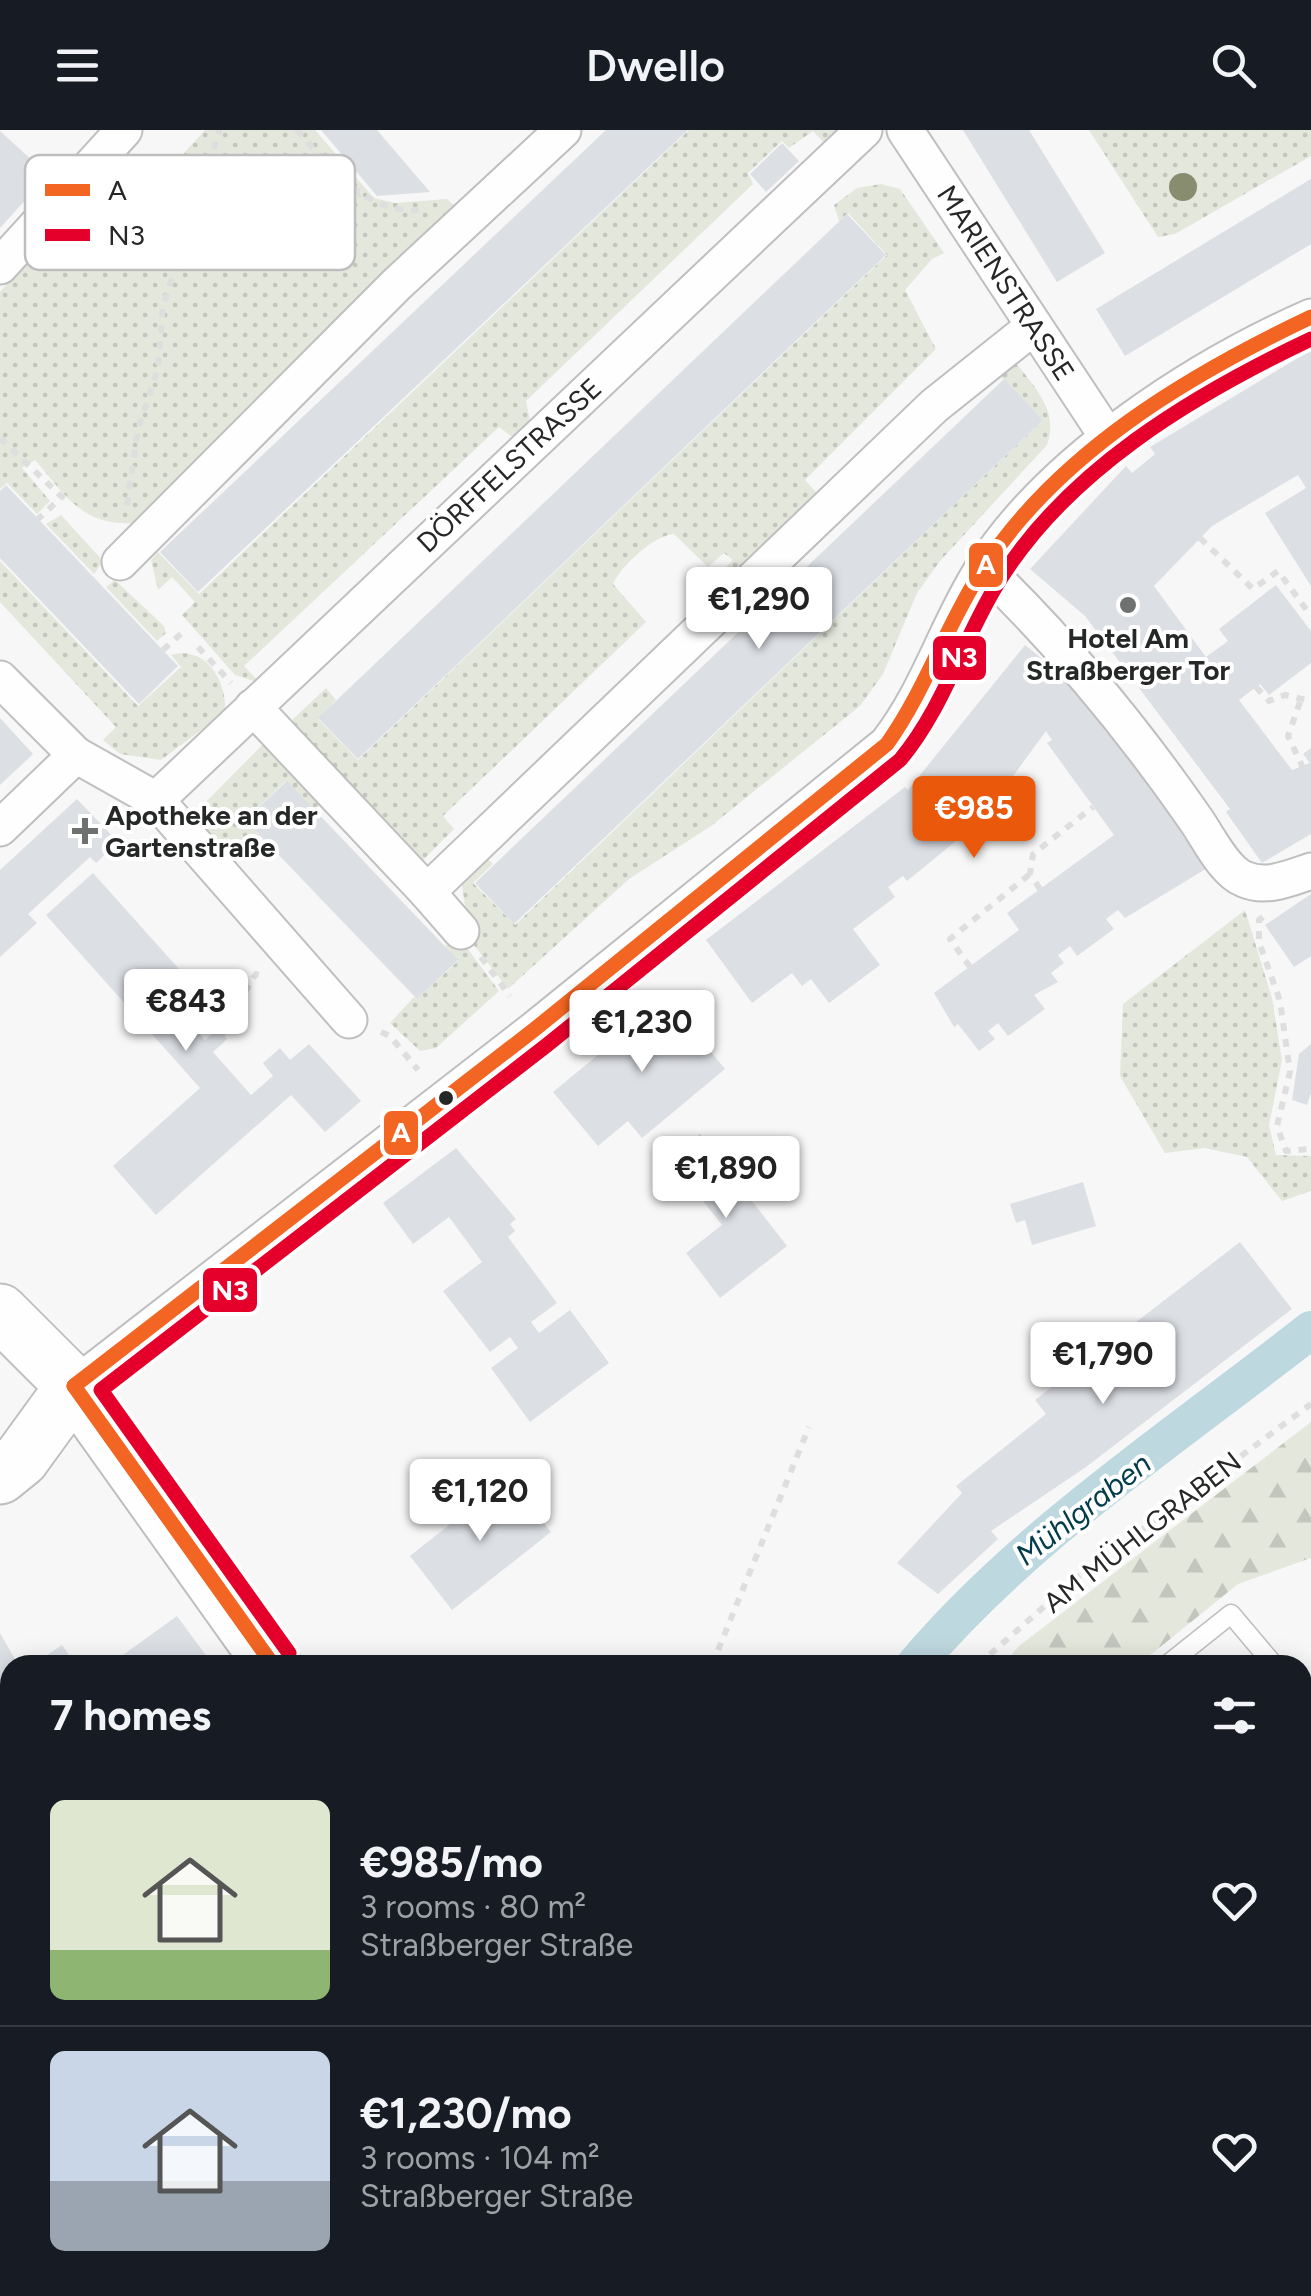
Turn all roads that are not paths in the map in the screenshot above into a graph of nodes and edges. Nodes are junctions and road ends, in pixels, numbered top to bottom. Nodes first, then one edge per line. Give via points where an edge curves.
1 (124, 130) edge
2 (563, 130) edge
3 (864, 130) edge
4 (905, 130) edge
5 (101, 155) edge
6 (25, 239) edge
7 (0, 266) edge
8 (1311, 317) edge
9 (1034, 327) junction
10 (1107, 436) junction
11 (120, 562) road end
12 (984, 567) junction
13 (0, 679) edge
14 (254, 707) junction
15 (76, 755) junction
16 (156, 800) junction
17 (0, 828) edge
18 (1311, 871) edge
19 (428, 892) junction
20 (461, 932) road end
21 (349, 1020) road end
22 (0, 1312) edge
23 (74, 1386) junction
24 (0, 1426) edge
25 (0, 1476) edge
26 (266, 1655) edge
27 (1180, 1655) edge
28 (1266, 1655) edge

1 - 5 street
2 - 11 street
3 - 14 street, DÖRFFELSTRASSE
4 - 9 street, MARIENSTRASSE
6 - 7 street
8 - 10 street
9 - 10 street, MARIENSTRASSE
9 - 19 street via 934,406
10 - 12 street
12 - 18 street via 1133,732 1242,879 1274,883
12 - 23 street via 912,711 887,744 536,1029
13 - 15 street
14 - 16 street, DÖRFFELSTRASSE
14 - 19 street
15 - 16 street
15 - 17 street
16 - 21 street
19 - 20 street
22 - 23 main road
23 - 24 main road
23 - 25 main road via 21,1459
23 - 26 main road
27 - 28 lane via 1231,1614

